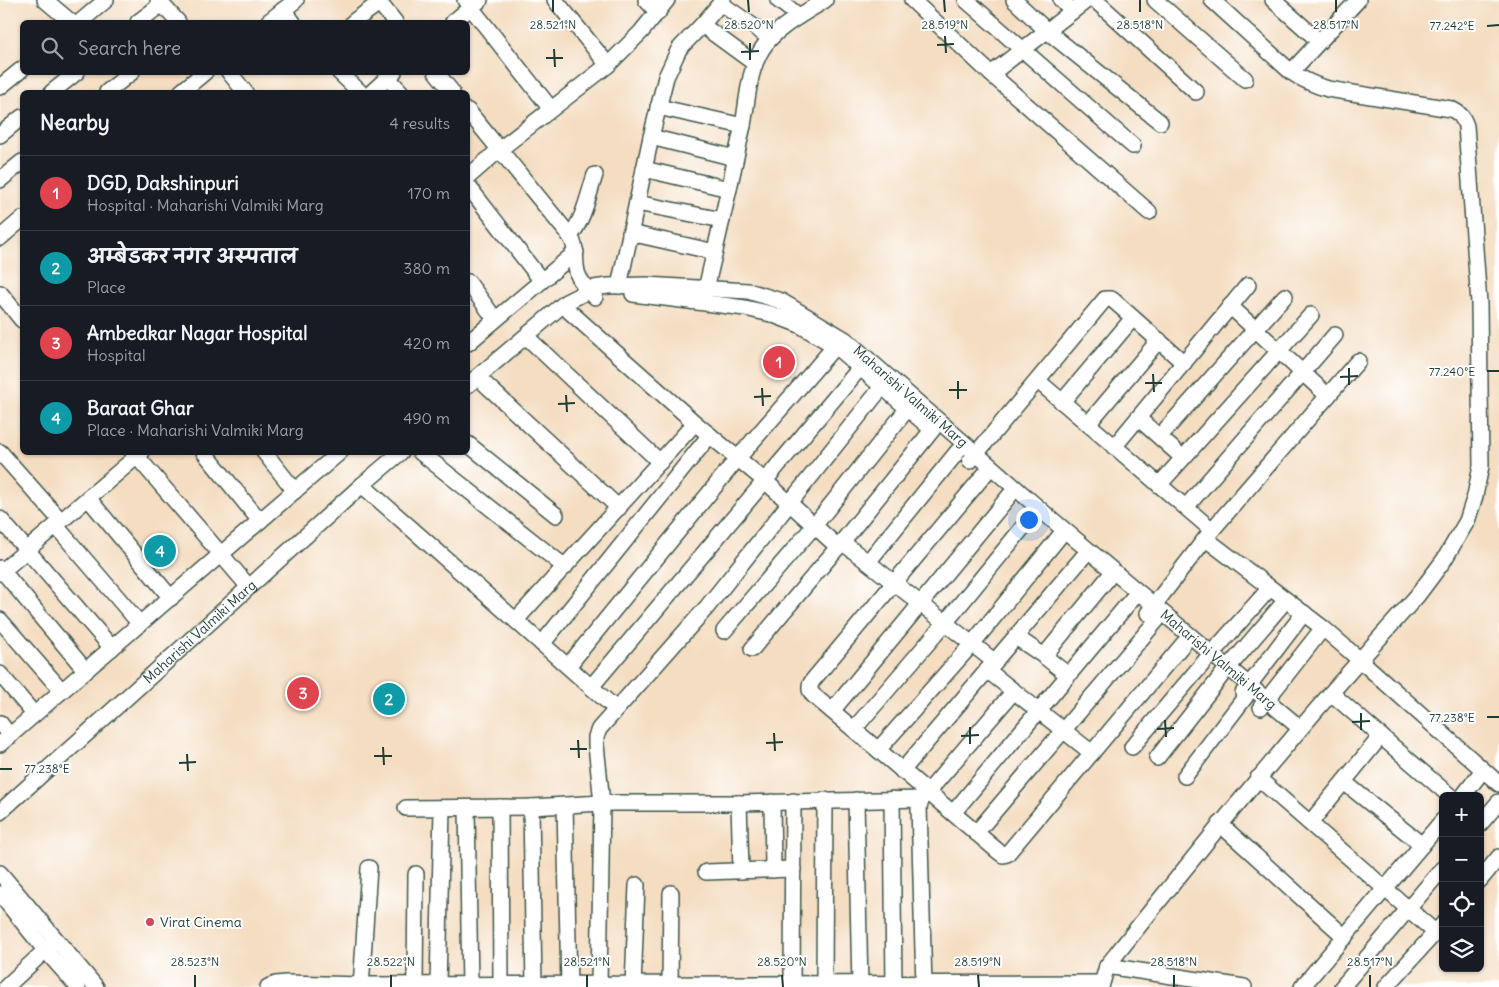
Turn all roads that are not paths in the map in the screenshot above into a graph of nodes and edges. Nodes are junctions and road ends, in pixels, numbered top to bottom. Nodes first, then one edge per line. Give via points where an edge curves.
1 (45, 0) edge
2 (296, 0) edge
3 (555, 0) edge
4 (646, 0) edge
5 (667, 0) edge
6 (778, 0) edge
7 (825, 0) edge
8 (912, 0) edge
9 (966, 0) edge
10 (1014, 0) edge
11 (1061, 0) edge
12 (1087, 0) edge
13 (1095, 0) edge
14 (1155, 0) edge
15 (1212, 0) edge
16 (1273, 0) edge
17 (1358, 0) edge
18 (103, 1) edge
19 (160, 2) edge
20 (378, 2) edge
21 (722, 2) edge
22 (472, 3) edge
23 (283, 10) junction
24 (1072, 11) junction
25 (658, 13) junction
26 (799, 16) junction
27 (69, 20) edge
28 (82, 20) edge
29 (140, 20) edge
30 (176, 20) edge
31 (270, 20) edge
32 (291, 20) edge
33 (356, 20) edge
34 (393, 20) edge
35 (455, 20) edge
36 (702, 25) junction
37 (1047, 31) junction
38 (770, 38) junction
39 (1319, 42) junction
40 (1023, 49) junction
41 (754, 63) junction
42 (608, 65) junction
43 (20, 71) edge
44 (1291, 72) junction
45 (991, 74) junction
46 (73, 75) edge
47 (128, 75) edge
48 (202, 75) edge
49 (230, 75) edge
50 (342, 75) edge
51 (391, 75) edge
52 (438, 75) edge
53 (1245, 79) dead end
54 (0, 87) edge
55 (54, 90) edge
56 (110, 90) edge
57 (183, 90) edge
58 (238, 90) edge
59 (358, 90) edge
60 (374, 90) edge
61 (400, 90) edge
62 (450, 90) edge
63 (1196, 92) dead end
64 (658, 107) junction
65 (551, 110) junction
66 (470, 114) edge
67 (20, 119) edge
68 (1160, 122) dead end
69 (743, 126) junction
70 (0, 135) edge
71 (651, 137) junction
72 (1133, 146) dead end
73 (499, 150) junction
74 (735, 158) junction
75 (20, 164) edge
76 (644, 170) junction
77 (470, 175) edge
78 (595, 175) dead end
79 (470, 177) edge
80 (0, 180) edge
81 (729, 189) junction
82 (637, 203) junction
83 (1149, 212) dead end
84 (722, 220) junction
85 (20, 222) edge
86 (630, 234) junction
87 (570, 236) junction
88 (0, 238) edge
89 (576, 252) junction
90 (715, 252) junction
91 (541, 280) junction
92 (1248, 284) dead end
93 (470, 285) edge
94 (619, 286) junction
95 (706, 289) junction
96 (0, 293) edge
97 (592, 294) junction
98 (1285, 296) dead end
99 (1230, 306) junction
100 (569, 311) junction
101 (1311, 315) dead end
102 (20, 318) edge
103 (1134, 318) junction
104 (495, 319) junction
105 (1256, 329) junction
106 (1335, 334) dead end
107 (1158, 340) junction
108 (470, 341) edge
109 (532, 342) junction
110 (835, 346) junction
111 (1279, 350) junction
112 (1358, 361) dead end
113 (1184, 363) junction
114 (860, 368) junction
115 (1303, 372) junction
116 (1038, 381) junction
117 (470, 383) edge
118 (484, 383) junction
119 (882, 387) junction
120 (470, 395) edge
121 (1328, 396) junction
122 (1062, 402) junction
123 (908, 408) junction
124 (1138, 418) junction
125 (695, 423) junction
126 (1088, 424) junction
127 (932, 429) junction
128 (710, 435) junction
129 (1160, 436) junction
130 (470, 446) edge
131 (1114, 447) junction
132 (136, 455) edge
133 (138, 455) edge
134 (206, 455) edge
135 (266, 455) edge
136 (334, 455) edge
137 (387, 455) edge
138 (398, 455) edge
139 (424, 455) edge
140 (968, 455) junction
141 (738, 458) junction
142 (1183, 458) junction
143 (3, 461) edge
144 (660, 462) junction
145 (985, 474) junction
146 (765, 480) junction
147 (362, 485) junction
148 (1159, 485) junction
149 (295, 491) junction
150 (1010, 495) junction
151 (88, 498) junction
152 (790, 504) junction
153 (1186, 507) junction
154 (619, 508) junction
155 (556, 515) dead end
156 (1033, 515) junction
157 (0, 519) edge
158 (260, 521) junction
159 (59, 523) junction
160 (814, 526) junction
161 (1209, 535) junction
162 (1059, 537) junction
163 (840, 545) junction
164 (26, 550) junction
165 (220, 555) junction
166 (1083, 557) junction
167 (868, 562) junction
168 (565, 567) junction
169 (1, 570) edge
170 (1108, 578) junction
171 (894, 583) junction
172 (246, 584) junction
173 (1270, 588) junction
174 (171, 598) junction
175 (1132, 599) junction
176 (1286, 600) junction
177 (921, 604) junction
178 (1153, 613) junction
179 (1304, 613) junction
180 (0, 620) edge
181 (516, 620) junction
182 (945, 623) junction
183 (140, 624) junction
184 (1324, 628) junction
185 (724, 631) dead end
186 (1016, 637) junction
187 (1184, 643) junction
188 (542, 644) junction
189 (972, 644) junction
190 (112, 648) junction
191 (752, 649) dead end
192 (1044, 656) junction
193 (1208, 658) junction
194 (1360, 660) junction
195 (568, 666) junction
196 (991, 666) junction
197 (86, 671) junction
198 (1225, 672) junction
199 (0, 674) edge
200 (1068, 674) junction
201 (591, 687) junction
202 (62, 691) junction
203 (1014, 691) junction
204 (1246, 692) junction
205 (1331, 693) junction
206 (1264, 704) junction
207 (616, 709) junction
208 (832, 711) junction
209 (1038, 711) junction
210 (34, 714) junction
211 (0, 724) edge
212 (854, 729) junction
213 (1063, 730) junction
214 (1296, 732) junction
215 (1382, 736) junction
216 (5, 740) edge
217 (1132, 747) dead end
218 (878, 750) junction
219 (1092, 753) junction
220 (1157, 758) dead end
221 (1483, 770) junction
222 (902, 771) junction
223 (1185, 776) dead end
224 (1258, 778) junction
225 (1344, 782) junction
226 (1499, 784) edge
227 (1445, 792) edge
228 (1466, 792) edge
229 (925, 796) junction
230 (0, 799) edge
231 (892, 799) junction
232 (824, 800) junction
233 (856, 800) junction
234 (793, 801) junction
235 (772, 802) junction
236 (1499, 802) edge
237 (602, 803) junction
238 (739, 803) junction
239 (565, 805) junction
240 (500, 807) junction
241 (531, 807) junction
242 (406, 808) dead end
243 (442, 808) junction
244 (467, 808) junction
245 (0, 812) edge
246 (953, 814) junction
247 (1484, 819) edge
248 (1310, 823) junction
249 (1220, 824) junction
250 (1439, 825) edge
251 (976, 833) junction
252 (1422, 846) junction
253 (1499, 857) edge
254 (369, 868) dead end
255 (793, 869) junction
256 (773, 870) junction
257 (741, 871) junction
258 (706, 872) dead end
259 (0, 873) edge
260 (1439, 873) edge
261 (416, 874) dead end
262 (1484, 875) edge
263 (637, 885) dead end
264 (1385, 889) junction
265 (671, 893) dead end
266 (0, 894) edge
267 (1408, 909) junction
268 (1439, 929) edge
269 (1345, 937) junction
270 (51, 945) junction
271 (1107, 966) junction
272 (415, 984) junction
273 (599, 984) junction
274 (670, 984) junction
275 (824, 984) junction
276 (13, 985) edge
277 (702, 985) edge
278 (732, 985) edge
279 (764, 985) edge
280 (792, 985) edge
281 (860, 985) edge
282 (894, 985) edge
283 (924, 985) edge
284 (957, 985) edge
285 (991, 985) edge
286 (1022, 985) edge
287 (1055, 985) edge
288 (1101, 985) edge
289 (361, 986) edge
290 (438, 986) edge
291 (470, 986) edge
292 (501, 986) edge
293 (534, 986) edge
294 (569, 986) edge
295 (633, 986) edge
296 (78, 987) edge
297 (96, 987) edge
298 (268, 987) edge
299 (1244, 987) edge
300 (1302, 987) edge
301 (1342, 987) edge
302 (1386, 987) edge

1 - 27 street
2 - 23 street
3 - 42 street
4 - 25 street
5 - 25 street
6 - 26 street
7 - 26 street
8 - 45 street
9 - 40 street
10 - 37 street
11 - 24 street
12 - 24 street
13 - 63 street
14 - 53 street
15 - 44 street
16 - 39 street
17 - 39 street
18 - 28 street
19 - 29 street
19 - 30 street
20 - 33 street
20 - 34 street
21 - 36 street
21 - 38 street
22 - 35 street
22 - 65 street
23 - 31 street
23 - 32 street
24 - 37 street
25 - 42 street
26 - 38 street
36 - 41 street
36 - 64 street via 679,49 670,66
37 - 40 street
37 - 68 street
38 - 41 street
39 - 44 street
40 - 45 street
40 - 72 street
41 - 69 street
42 - 65 street
43 - 54 street
44 - 194 street via 1315,86 1451,109 1464,118 1466,126 1478,303 1482,466 1467,521 1444,560
45 - 83 street
46 - 55 street
47 - 56 street
48 - 57 street
49 - 58 street
50 - 59 street
51 - 60 street
51 - 61 street
52 - 62 street
64 - 69 street
64 - 71 street
65 - 73 street
66 - 73 street
67 - 70 street
69 - 74 street
71 - 74 street
71 - 76 street
73 - 77 street
73 - 87 street
74 - 81 street
75 - 80 street
76 - 81 street
76 - 82 street
78 - 87 street via 581,218
79 - 91 street
81 - 84 street
82 - 84 street
82 - 86 street
84 - 90 street
85 - 88 street
86 - 90 street
86 - 94 street
87 - 89 street
89 - 91 street
89 - 97 street via 579,276
90 - 95 street
91 - 104 street
92 - 99 street
93 - 104 street
94 - 95 street, Maharishi Valmiki Marg
94 - 97 street, Maharishi Valmiki Marg via 594,288
95 - 140 street, Maharishi Valmiki Marg via 748,291 781,301 846,340
96 - 102 street
97 - 100 street, Maharishi Valmiki Marg
97 - 110 street, Maharishi Valmiki Marg via 622,292 746,308 800,325
97 - 117 street, Maharishi Valmiki Marg via 566,302
98 - 105 street
99 - 105 street
99 - 113 street
100 - 109 street, Maharishi Valmiki Marg
100 - 125 street
101 - 111 street
103 - 107 street
103 - 116 street via 1111,299 1105,299
103 - 122 street
104 - 108 street
105 - 111 street
105 - 129 street
106 - 115 street
107 - 113 street
107 - 126 street
109 - 118 street, Maharishi Valmiki Marg
109 - 144 street
110 - 114 street, Maharishi Valmiki Marg
110 - 141 street
111 - 115 street
111 - 142 street
112 - 121 street
113 - 124 street
114 - 119 street, Maharishi Valmiki Marg
114 - 146 street
115 - 121 street
115 - 153 street
116 - 122 street
116 - 140 street
118 - 120 street, Maharishi Valmiki Marg
118 - 154 street
119 - 123 street, Maharishi Valmiki Marg
119 - 152 street
121 - 161 street
122 - 126 street
123 - 127 street, Maharishi Valmiki Marg
123 - 160 street
124 - 129 street
124 - 131 street
125 - 128 street
125 - 144 street
126 - 131 street
127 - 140 street, Maharishi Valmiki Marg
127 - 163 street
128 - 141 street
128 - 188 street
129 - 142 street
130 - 155 street
131 - 148 street
132 - 151 street
133 - 165 street
134 - 158 street
135 - 149 street
136 - 149 street
137 - 172 street, Maharishi Valmiki Marg
138 - 147 street, Maharishi Valmiki Marg
139 - 168 street
140 - 145 street, Maharishi Valmiki Marg
140 - 167 street
140 - 178 street, Maharishi Valmiki Marg
141 - 146 street
141 - 195 street
142 - 148 street
143 - 159 street
144 - 154 street
145 - 150 street, Maharishi Valmiki Marg
145 - 171 street
146 - 152 street
146 - 201 street
147 - 172 street, Maharishi Valmiki Marg
147 - 181 street
148 - 153 street
149 - 158 street
150 - 156 street, Maharishi Valmiki Marg
150 - 177 street
151 - 159 street
151 - 174 street
152 - 160 street
152 - 207 street via 707,607
153 - 161 street
154 - 168 street
156 - 162 street, Maharishi Valmiki Marg
156 - 182 street
157 - 164 street
158 - 165 street
159 - 164 street
159 - 183 street
160 - 163 street
160 - 185 street
161 - 173 street
161 - 178 street
162 - 166 street, Maharishi Valmiki Marg
162 - 189 street
163 - 167 street
163 - 191 street
164 - 169 street
164 - 190 street
165 - 172 street
165 - 174 street
166 - 170 street, Maharishi Valmiki Marg
166 - 186 street
167 - 171 street
168 - 181 street
169 - 197 street
170 - 175 street, Maharishi Valmiki Marg
170 - 192 street
171 - 177 street
171 - 208 street via 810,686 813,695
172 - 230 street, Maharishi Valmiki Marg via 163,651
172 - 245 street, Maharishi Valmiki Marg
173 - 176 street
173 - 193 street
174 - 183 street
175 - 178 street, Maharishi Valmiki Marg
175 - 200 street
176 - 179 street
176 - 198 street
177 - 182 street
177 - 208 street
178 - 187 street, Maharishi Valmiki Marg
178 - 193 street, Maharishi Valmiki Marg
178 - 213 street
179 - 184 street
179 - 204 street
180 - 202 street
181 - 188 street
182 - 189 street
182 - 212 street
183 - 190 street
184 - 194 street
184 - 206 street
186 - 192 street
186 - 196 street
187 - 193 street, Maharishi Valmiki Marg
187 - 219 street
188 - 195 street
189 - 196 street
189 - 218 street
190 - 197 street
192 - 200 street
193 - 198 street, Maharishi Valmiki Marg
193 - 217 street
194 - 205 street
194 - 221 street
195 - 201 street
196 - 203 street
196 - 222 street
197 - 202 street
198 - 204 street, Maharishi Valmiki Marg
198 - 220 street
199 - 210 street
200 - 209 street
201 - 207 street
202 - 210 street
203 - 209 street
203 - 229 street
204 - 206 street, Maharishi Valmiki Marg
204 - 223 street
205 - 214 street
205 - 215 street
206 - 214 street, Maharishi Valmiki Marg
207 - 237 street via 596,737
208 - 212 street
209 - 213 street
209 - 246 street
210 - 216 street
211 - 216 street
212 - 218 street
213 - 219 street
213 - 251 street
214 - 224 street
215 - 225 street
215 - 227 street
218 - 222 street
219 - 251 street via 1007,854 1003,855
221 - 226 street
221 - 228 street
222 - 229 street
224 - 248 street
224 - 249 street
225 - 248 street
225 - 252 street
229 - 231 street
229 - 246 street
229 - 283 street via 919,814
231 - 233 street
231 - 282 street
232 - 233 street
232 - 234 street
232 - 275 street
233 - 281 street
234 - 235 street
234 - 255 street
235 - 238 street
235 - 256 street
236 - 247 street
237 - 238 street
237 - 239 street
237 - 273 street
238 - 257 street
239 - 241 street
239 - 294 street
240 - 241 street
240 - 244 street
240 - 292 street
241 - 293 street
242 - 243 street
243 - 244 street
243 - 290 street
244 - 291 street
246 - 251 street
248 - 264 street
249 - 269 street
249 - 271 street
250 - 252 street
252 - 264 street
253 - 262 street
254 - 289 street
255 - 256 street
255 - 280 street
256 - 257 street
257 - 258 street
259 - 270 street
260 - 267 street
261 - 272 street
263 - 295 street
264 - 267 street
264 - 269 street
265 - 274 street
266 - 270 street
267 - 268 street
267 - 301 street
268 - 302 street
269 - 300 street
270 - 276 street
270 - 296 street
270 - 297 street
271 - 288 street
271 - 299 street
272 - 289 street
272 - 290 street
273 - 294 street
273 - 295 street
274 - 277 street
274 - 295 street
275 - 280 street
275 - 281 street
277 - 278 street
278 - 279 street
279 - 280 street
281 - 282 street
282 - 283 street
283 - 284 street
284 - 285 street
285 - 286 street
286 - 287 street
287 - 288 street
289 - 298 street via 286,983
290 - 291 street
291 - 292 street
292 - 293 street
293 - 294 street

